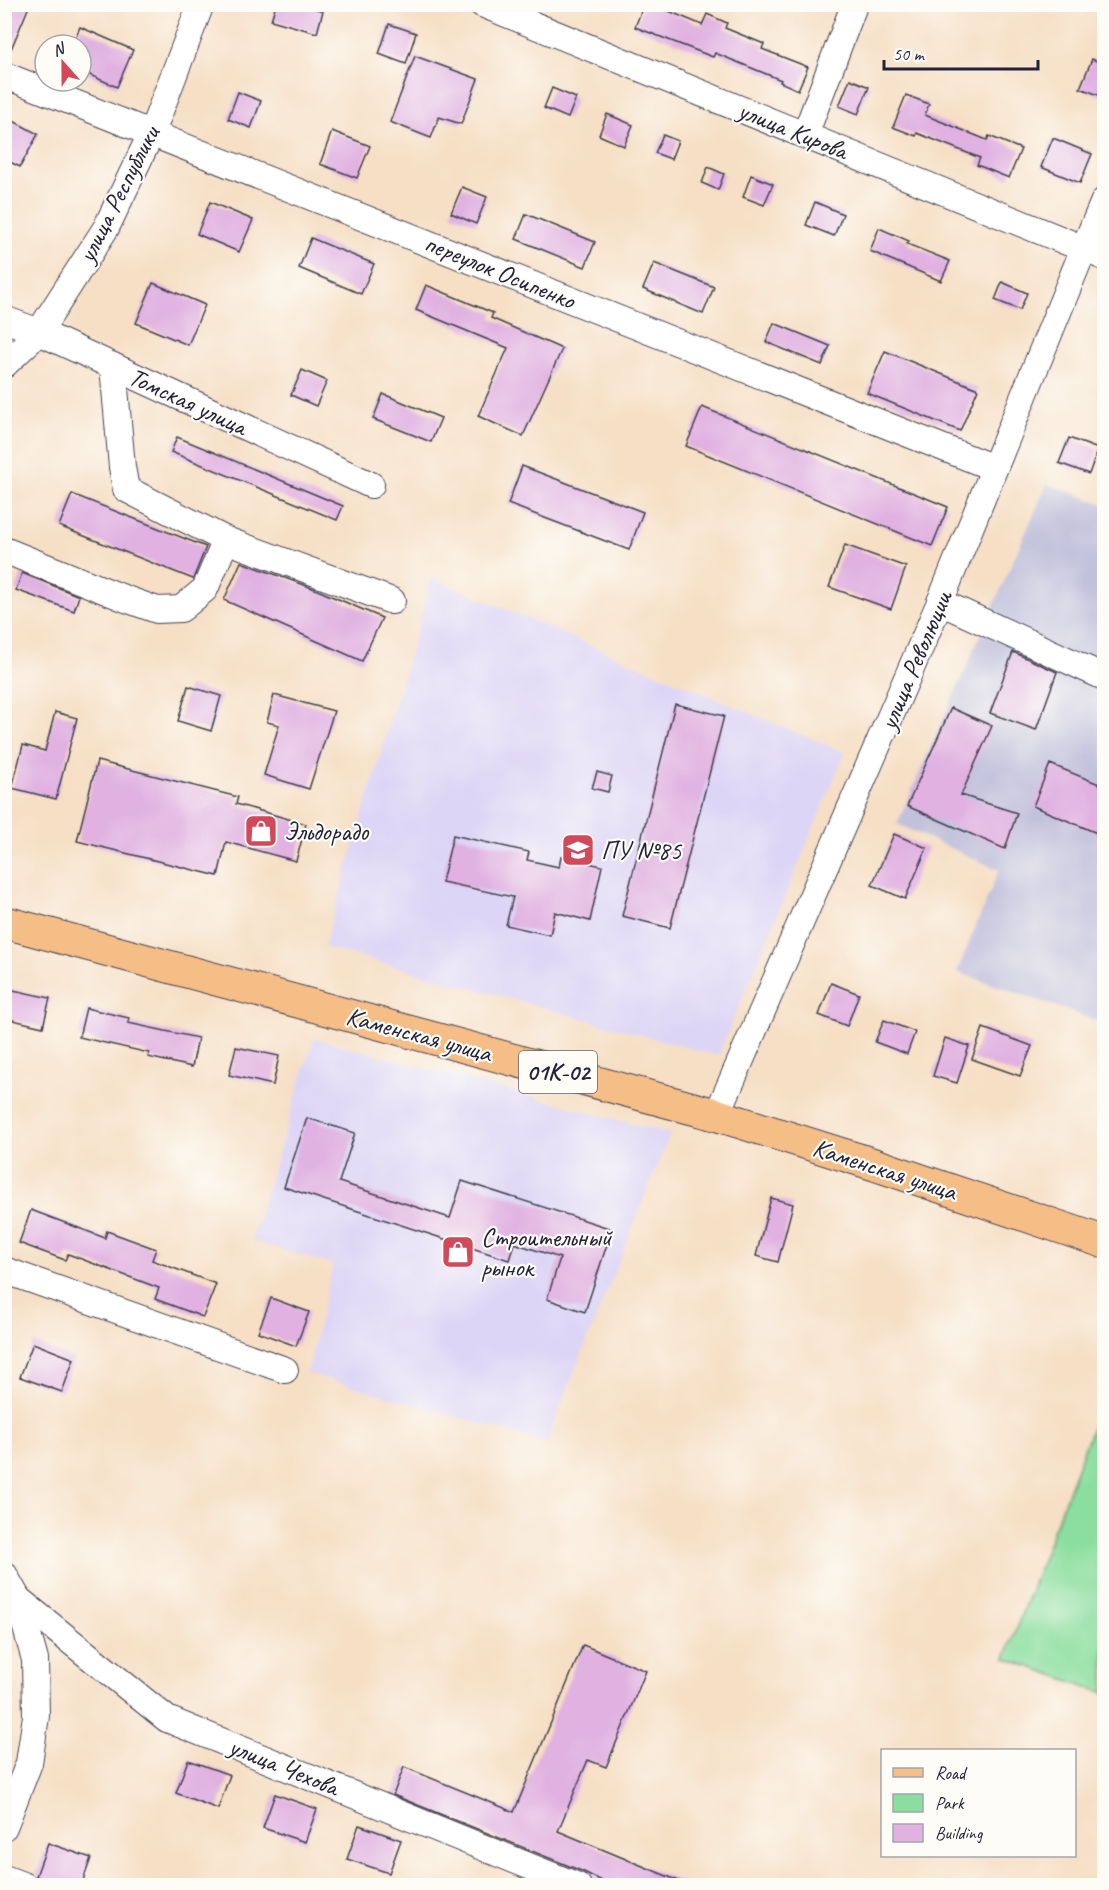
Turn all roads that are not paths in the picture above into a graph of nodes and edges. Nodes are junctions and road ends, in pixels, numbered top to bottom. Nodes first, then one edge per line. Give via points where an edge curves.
1 (201, 4) edge
2 (482, 4) edge
3 (853, 8) dead end
4 (4, 75) edge
5 (152, 132) junction
6 (806, 135) junction
7 (1104, 201) edge
8 (1094, 252) edge
9 (4, 319) edge
10 (39, 332) junction
11 (4, 365) edge
12 (113, 366) junction
13 (994, 468) junction
14 (371, 485) dead end
15 (226, 540) junction
16 (4, 550) edge
17 (392, 601) dead end
18 (940, 602) junction
19 (1104, 677) edge
20 (4, 922) edge
21 (717, 1115) junction
22 (1104, 1242) edge
23 (4, 1270) edge
24 (285, 1370) dead end
25 (4, 1574) edge
26 (18, 1599) junction
27 (4, 1827) edge
28 (4, 1878) edge
29 (25, 1886) edge
30 (578, 1886) edge

1 - 5 street, улица Республики
2 - 6 street, улица Кирова
3 - 6 street
4 - 5 street, переулок Осипенко
5 - 10 street, улица Республики via 105,228
5 - 13 street, переулок Осипенко
6 - 8 street, улица Кирова
7 - 8 street, улица Революции
8 - 13 street, улица Революции
9 - 10 street, Томская улица
10 - 11 street, улица Республики
10 - 12 street, Томская улица
12 - 14 street, Томская улица
12 - 15 street via 126,489
13 - 18 street, улица Революции
15 - 16 street via 206,589 181,609 157,610
15 - 17 street
18 - 19 street
18 - 21 street, улица Революции
20 - 21 main road, Каменская улица / 01К-02
21 - 22 main road, Каменская улица / 01К-02
23 - 24 street
25 - 26 street
26 - 27 street via 34,1660 36,1716 29,1763
26 - 30 street, улица Чехова via 167,1719
28 - 29 street

